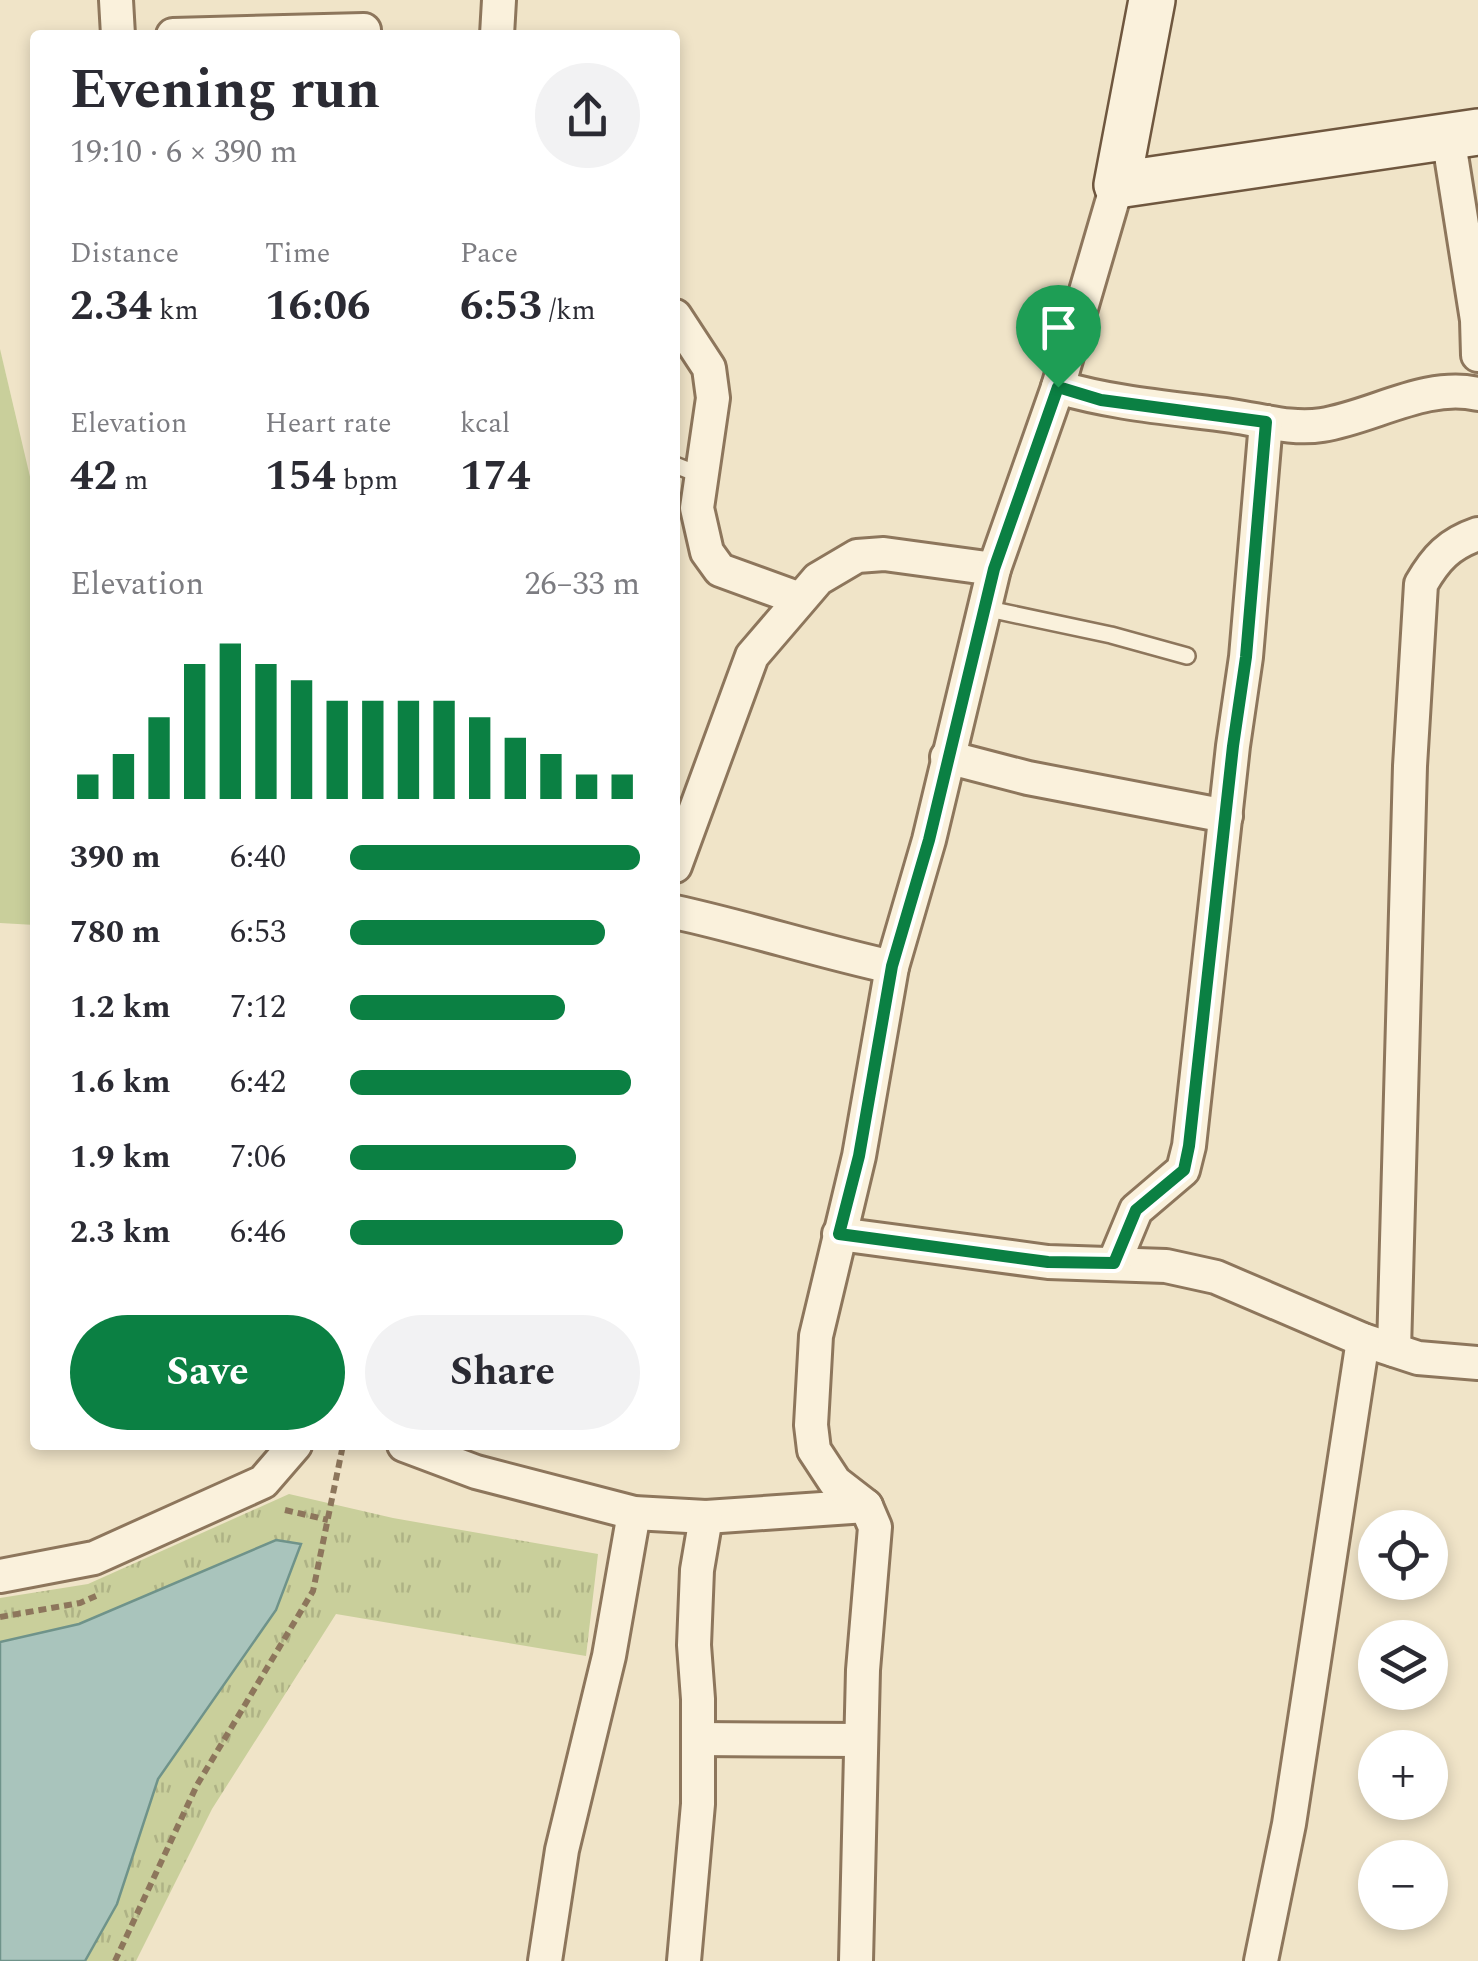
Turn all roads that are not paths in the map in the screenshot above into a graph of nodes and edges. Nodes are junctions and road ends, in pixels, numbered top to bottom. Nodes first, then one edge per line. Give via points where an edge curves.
1 (116, 0) edge
2 (500, 0) edge
3 (1152, 0) edge
4 (368, 22) edge
5 (118, 30) edge
6 (248, 30) edge
7 (497, 30) edge
8 (1463, 134) edge
9 (1117, 185) junction
10 (680, 324) edge
11 (1478, 355) edge
12 (1058, 387) junction
13 (1478, 394) edge
14 (1266, 422) junction
15 (688, 470) edge
16 (1478, 534) edge
17 (994, 569) junction
18 (800, 599) junction
19 (984, 608) junction
20 (1187, 656) dead end
21 (947, 758) junction
22 (1226, 816) junction
23 (680, 852) edge
24 (680, 913) edge
25 (892, 966) junction
26 (839, 1234) junction
27 (1114, 1263) junction
28 (1363, 1340) junction
29 (1394, 1350) junction
30 (1478, 1363) edge
31 (291, 1450) edge
32 (417, 1450) edge
33 (866, 1506) junction
34 (634, 1514) junction
35 (706, 1517) junction
36 (0, 1576) edge
37 (698, 1739) junction
38 (862, 1740) junction
39 (545, 1961) edge
40 (684, 1961) edge
41 (856, 1961) edge
42 (1261, 1961) edge

1 - 5 street
2 - 7 street
3 - 9 street
4 - 6 street
8 - 9 street
8 - 11 street
9 - 12 street
10 - 15 street via 709,368 713,398
12 - 14 street via 1101,400
12 - 17 street
13 - 14 street via 1423,396 1319,426
14 - 22 street
15 - 18 street via 706,552 720,570
16 - 29 street via 1436,558 1421,584
17 - 18 street via 857,556 818,578
17 - 19 street
18 - 23 street via 752,656
19 - 20 lane
19 - 21 street
21 - 22 street
21 - 25 street
22 - 27 street via 1184,1170 1136,1210
24 - 25 street
25 - 26 street
26 - 27 street via 1048,1262
26 - 33 street via 816,1336 811,1425 824,1466
27 - 28 street via 1216,1277
28 - 29 street
28 - 42 street via 1289,1824
29 - 30 street
31 - 36 street via 264,1482 111,1551
32 - 34 street
33 - 35 street
33 - 38 street via 876,1546
34 - 35 street
34 - 39 street via 610,1656 562,1850
35 - 37 street via 694,1645
37 - 38 street
37 - 40 street
38 - 41 street

